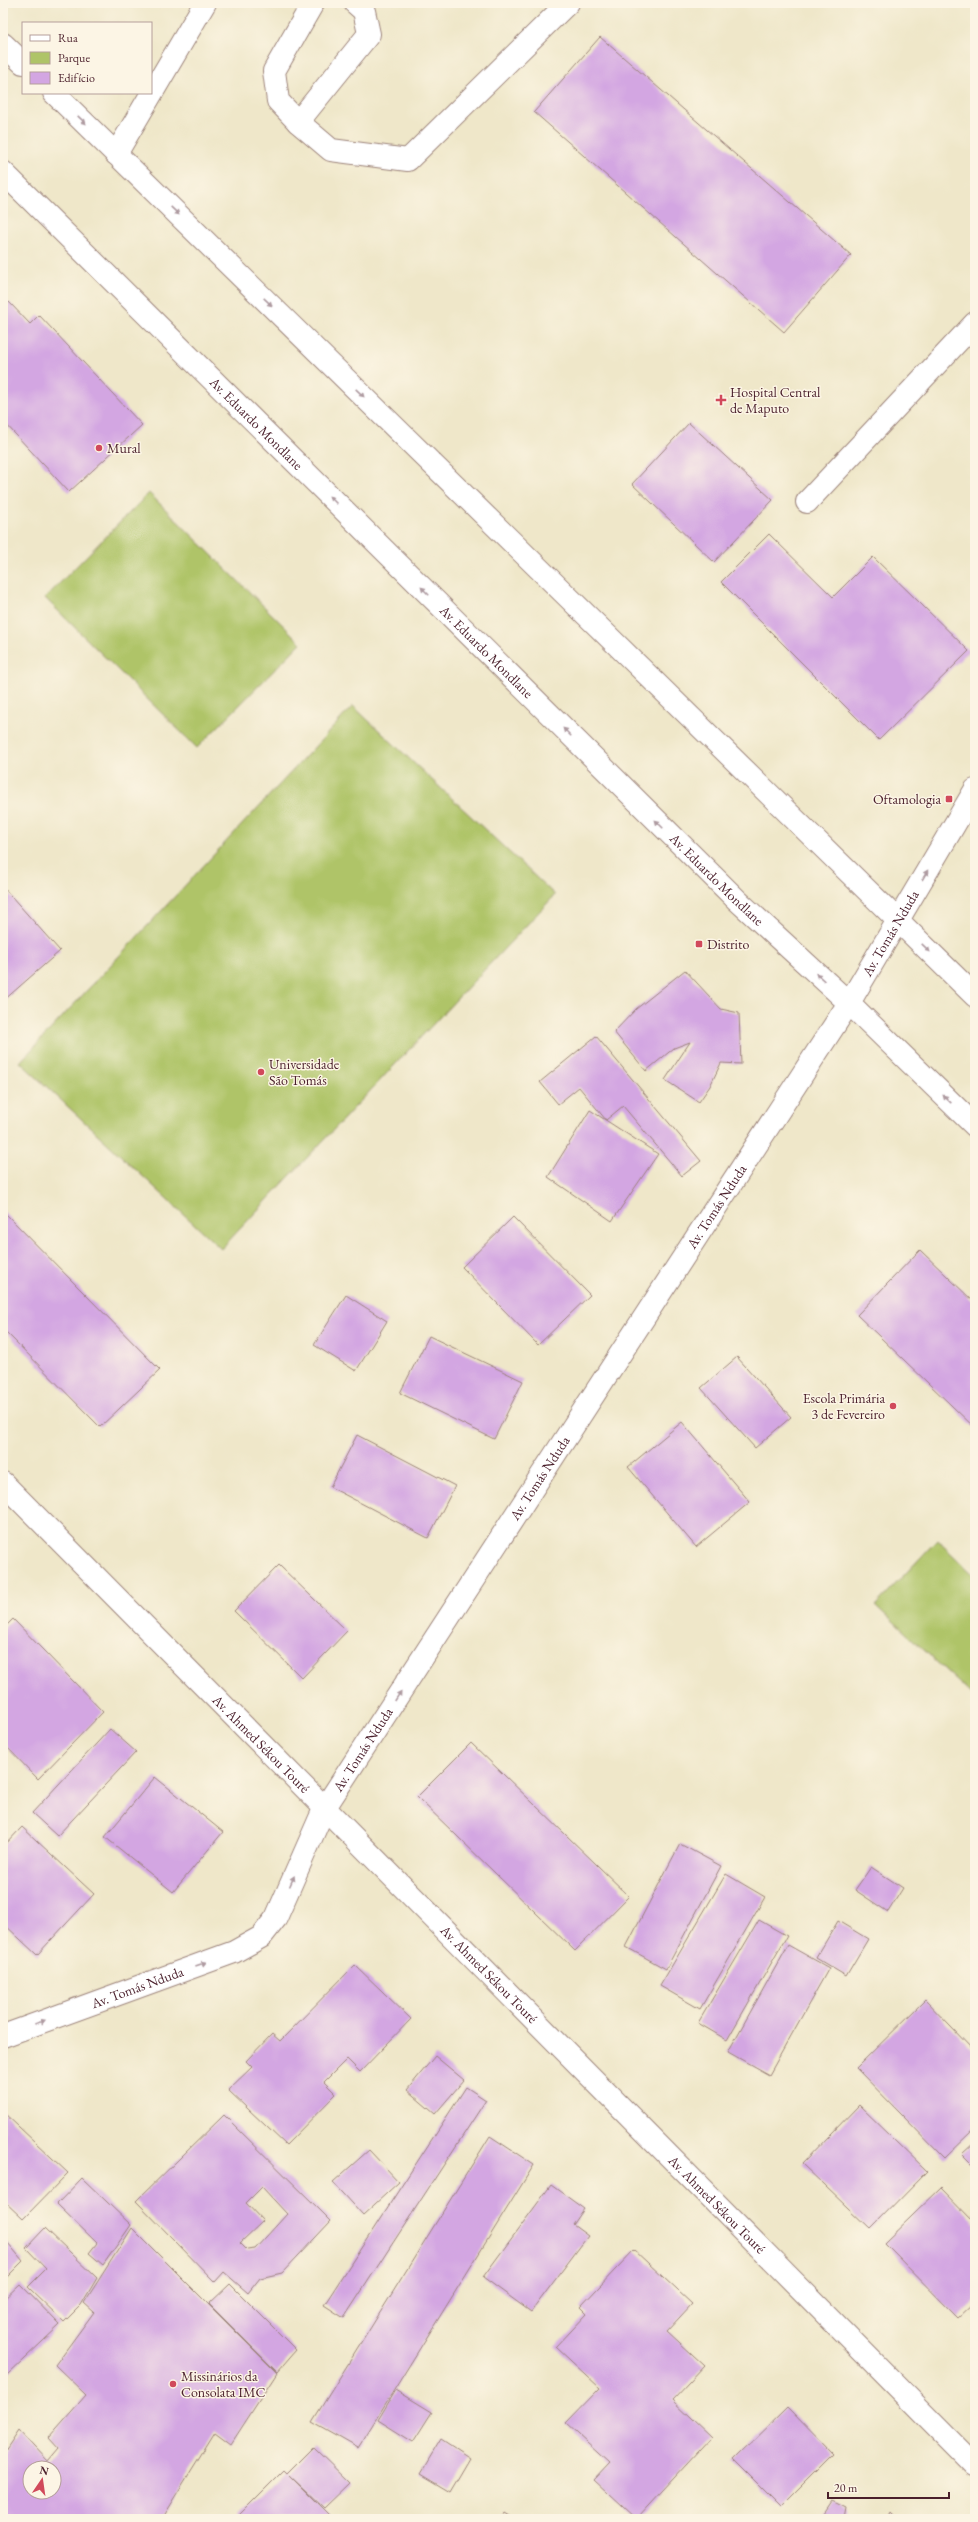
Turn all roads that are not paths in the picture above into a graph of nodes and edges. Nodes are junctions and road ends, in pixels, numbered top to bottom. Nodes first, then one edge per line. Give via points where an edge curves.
1 (204, 3) edge
2 (313, 3) edge
3 (355, 3) edge
4 (568, 3) edge
5 (3, 44) edge
6 (22, 62) edge
7 (152, 92) edge
8 (55, 94) edge
9 (151, 94) edge
10 (298, 122) junction
11 (116, 154) junction
12 (3, 172) edge
13 (975, 323) edge
14 (807, 502) dead end
15 (975, 790) edge
16 (898, 921) junction
17 (975, 996) edge
18 (849, 1003) junction
19 (975, 1126) edge
20 (3, 1483) edge
21 (324, 1809) junction
22 (3, 2036) edge
23 (975, 2465) edge

1 - 7 street
2 - 10 street via 274,71 278,101
3 - 10 street via 364,11 369,34
4 - 10 street via 408,160 331,150
5 - 6 street
8 -> 11 street
9 - 11 street
11 -> 16 street
18 -> 12 street, Av. Eduardo Mondlane via 736,900
13 - 14 street
16 -> 15 street, Av. Tomás Nduda
16 -> 17 street
16 - 18 street, Av. Tomás Nduda
19 -> 18 street, Av. Eduardo Mondlane
21 -> 18 street, Av. Tomás Nduda
20 - 21 street, Av. Ahmed Sékou Touré
22 -> 21 street, Av. Tomás Nduda via 234,1952 261,1937 276,1918
21 - 23 street, Av. Ahmed Sékou Touré

